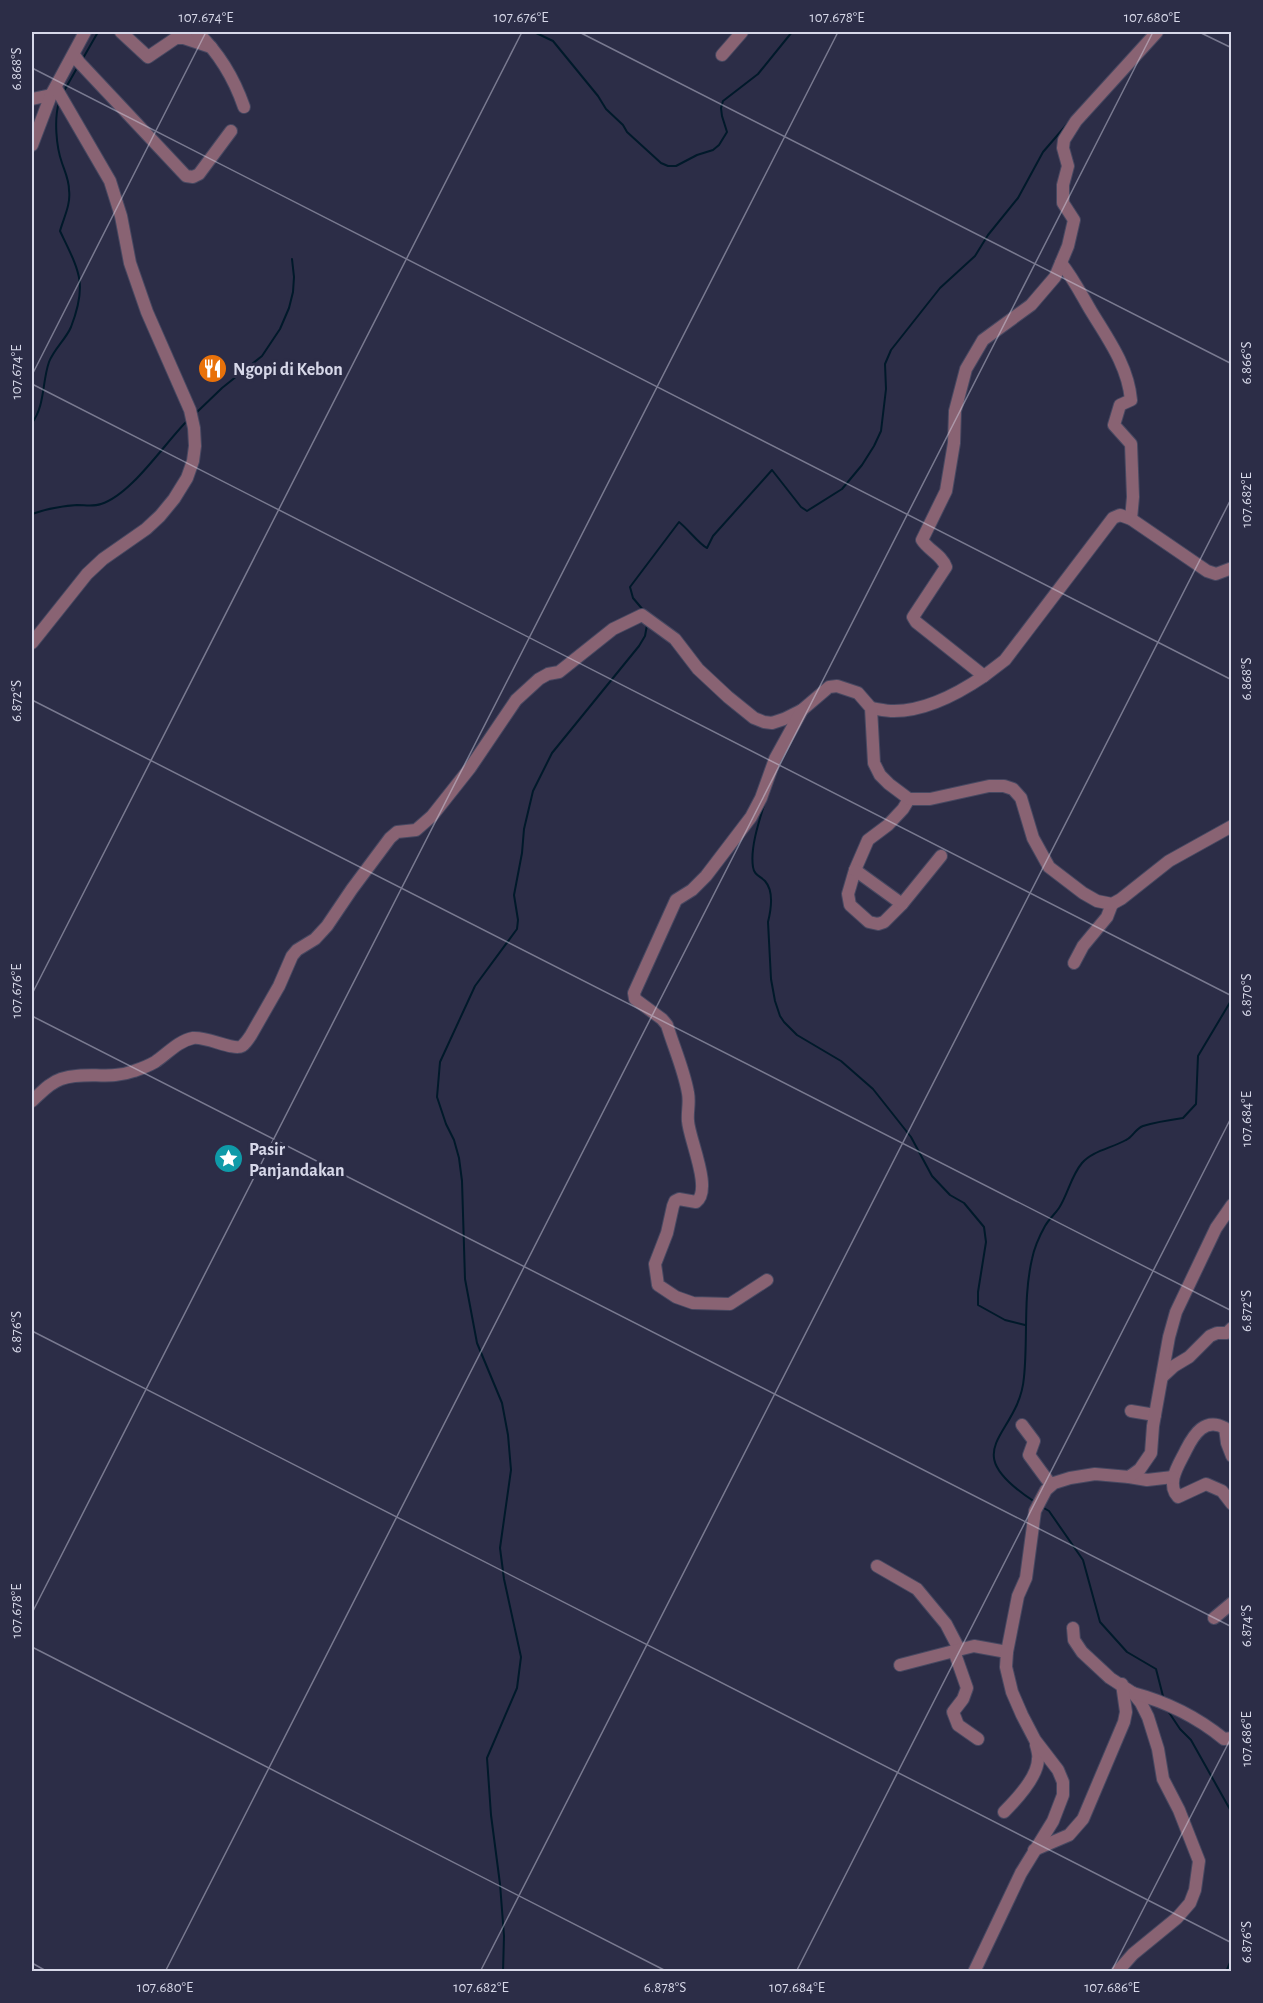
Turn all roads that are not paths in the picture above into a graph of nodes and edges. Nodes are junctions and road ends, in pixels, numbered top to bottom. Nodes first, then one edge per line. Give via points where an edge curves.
1 (85, 32) edge
2 (121, 32) edge
3 (197, 32) edge
4 (742, 32) edge
5 (1157, 32) edge
6 (212, 47) junction
7 (74, 55) junction
8 (722, 55) dead end
9 (53, 92) junction
10 (32, 99) edge
11 (244, 107) dead end
12 (231, 131) dead end
13 (32, 145) edge
14 (1061, 263) junction
15 (1131, 519) junction
16 (1232, 568) edge
17 (32, 643) edge
18 (984, 676) junction
19 (871, 708) junction
20 (802, 710) junction
21 (909, 799) junction
22 (1232, 826) edge
23 (941, 856) dead end
24 (855, 870) junction
25 (902, 904) junction
26 (1112, 904) junction
27 (1074, 963) dead end
28 (32, 1101) edge
29 (1232, 1205) edge
30 (767, 1280) dead end
31 (1232, 1328) edge
32 (1162, 1377) junction
33 (1131, 1411) dead end
34 (1155, 1415) junction
35 (1022, 1425) dead end
36 (1232, 1456) edge
37 (1129, 1477) junction
38 (1173, 1477) junction
39 (1051, 1485) junction
40 (1232, 1504) edge
41 (877, 1566) dead end
42 (1232, 1603) edge
43 (1214, 1618) dead end
44 (1073, 1628) dead end
45 (957, 1650) junction
46 (1006, 1652) junction
47 (900, 1665) dead end
48 (1122, 1684) junction
49 (1133, 1692) junction
50 (978, 1739) dead end
51 (1035, 1740) junction
52 (1229, 1740) edge
53 (1004, 1812) dead end
54 (1034, 1850) junction
55 (974, 1971) edge
56 (1117, 1971) edge

1 - 7 street
2 - 6 street via 148,57 176,38
3 - 6 street
4 - 8 street
5 - 14 street via 1076,121 1064,140 1068,166 1063,203 1074,220
6 - 11 street via 232,76
7 - 9 street
7 - 12 street via 186,176 199,174
9 - 10 street
9 - 13 street
9 - 17 street via 110,181 130,263 147,312 190,410 195,446 187,478 160,516 87,574
14 - 15 street via 1120,360 1129,382 1131,400 1120,405 1114,425 1131,444
14 - 18 street via 1055,277 1031,305 983,340 966,369 955,411 946,491 922,537 946,567 914,613 914,620
15 - 16 street via 1207,571 1216,574
15 - 18 street via 1120,515 1113,518 1005,660
18 - 19 street via 948,698 895,711
19 - 20 street via 858,693 837,686 829,687
19 - 21 street via 874,763 880,775
20 - 28 street via 772,723 754,718 698,669 662,628 642,615 628,621 595,641 559,672 539,680 516,700 432,816 416,830 397,832 390,838 327,926 292,956 243,1046 191,1039 132,1072 62,1079
20 - 30 street via 775,759 751,817 706,876 676,900 634,993 635,999 667,1025 688,1092 688,1122 700,1167 700,1199 679,1199 673,1206 655,1264 658,1285 693,1303 730,1304
21 - 24 street via 888,825 870,837
21 - 26 street via 930,799 989,786 1013,789 1021,798 1033,838 1049,867 1083,893
22 - 26 street via 1169,861
23 - 25 street
24 - 25 street
24 - 25 street via 848,899 854,911 869,922 884,922
26 - 27 street
29 - 32 street via 1216,1228 1176,1312
31 - 32 street via 1210,1336
32 - 34 street
33 - 34 street
34 - 37 street via 1151,1453
35 - 39 street via 1034,1441 1029,1455
36 - 38 street via 1225,1428 1206,1425 1192,1437
37 - 38 street
37 - 39 street via 1095,1474
38 - 40 street via 1178,1497 1206,1484 1222,1491
39 - 46 street via 1035,1510 1026,1578 1018,1596
41 - 45 street via 916,1589 940,1615
42 - 43 street
44 - 48 street via 1077,1646 1110,1678
45 - 46 street via 974,1647
45 - 47 street
45 - 50 street via 967,1688 953,1712 958,1725
46 - 51 street via 1012,1692
48 - 49 street
48 - 54 street via 1124,1722 1083,1818 1069,1835
49 - 52 street via 1171,1705
49 - 56 street via 1148,1717 1163,1779 1199,1861 1196,1890 1190,1903
51 - 53 street via 1039,1760 1022,1793
51 - 54 street via 1058,1770 1064,1795
54 - 55 street

